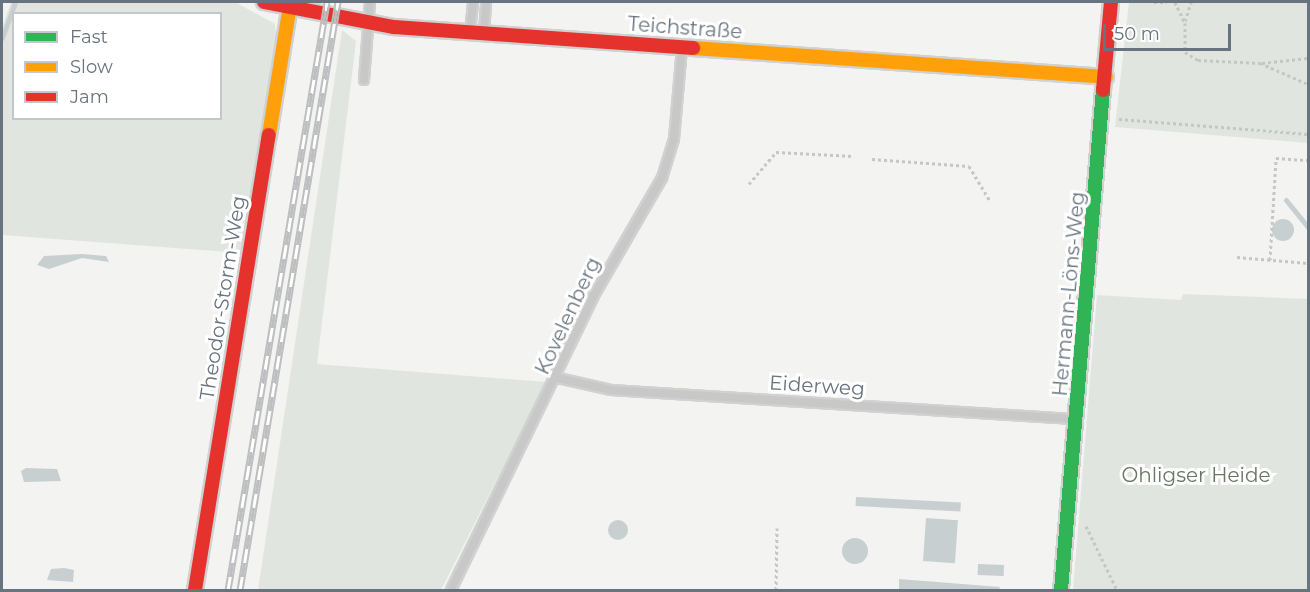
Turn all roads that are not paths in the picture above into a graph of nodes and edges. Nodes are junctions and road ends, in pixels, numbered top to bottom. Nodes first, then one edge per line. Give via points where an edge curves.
1 (264, 2) edge
2 (370, 2) edge
3 (472, 2) edge
4 (486, 2) edge
5 (1111, 2) edge
6 (289, 11) junction
7 (367, 24) junction
8 (477, 33) junction
9 (682, 47) junction
10 (1106, 76) junction
11 (364, 80) dead end
12 (558, 378) junction
13 (1076, 419) junction
14 (195, 591) edge
15 (451, 591) edge
16 (1060, 591) edge

1 - 6 street, Teichstraße
2 - 7 lane
3 - 8 lane
4 - 8 lane
5 - 10 street, Hermann-Löns-Weg
6 - 7 street, Teichstraße
6 - 14 street, Theodor-Storm-Weg
7 - 8 street, Teichstraße
7 - 11 lane
8 - 9 street, Teichstraße
9 - 10 street, Teichstraße
9 - 12 lane, Kovelenberg via 674,139 662,178 612,260
10 - 13 street, Hermann-Löns-Weg
12 - 13 lane, Eiderweg via 611,390
12 - 15 lane, Kovelenberg
13 - 16 street, Hermann-Löns-Weg

